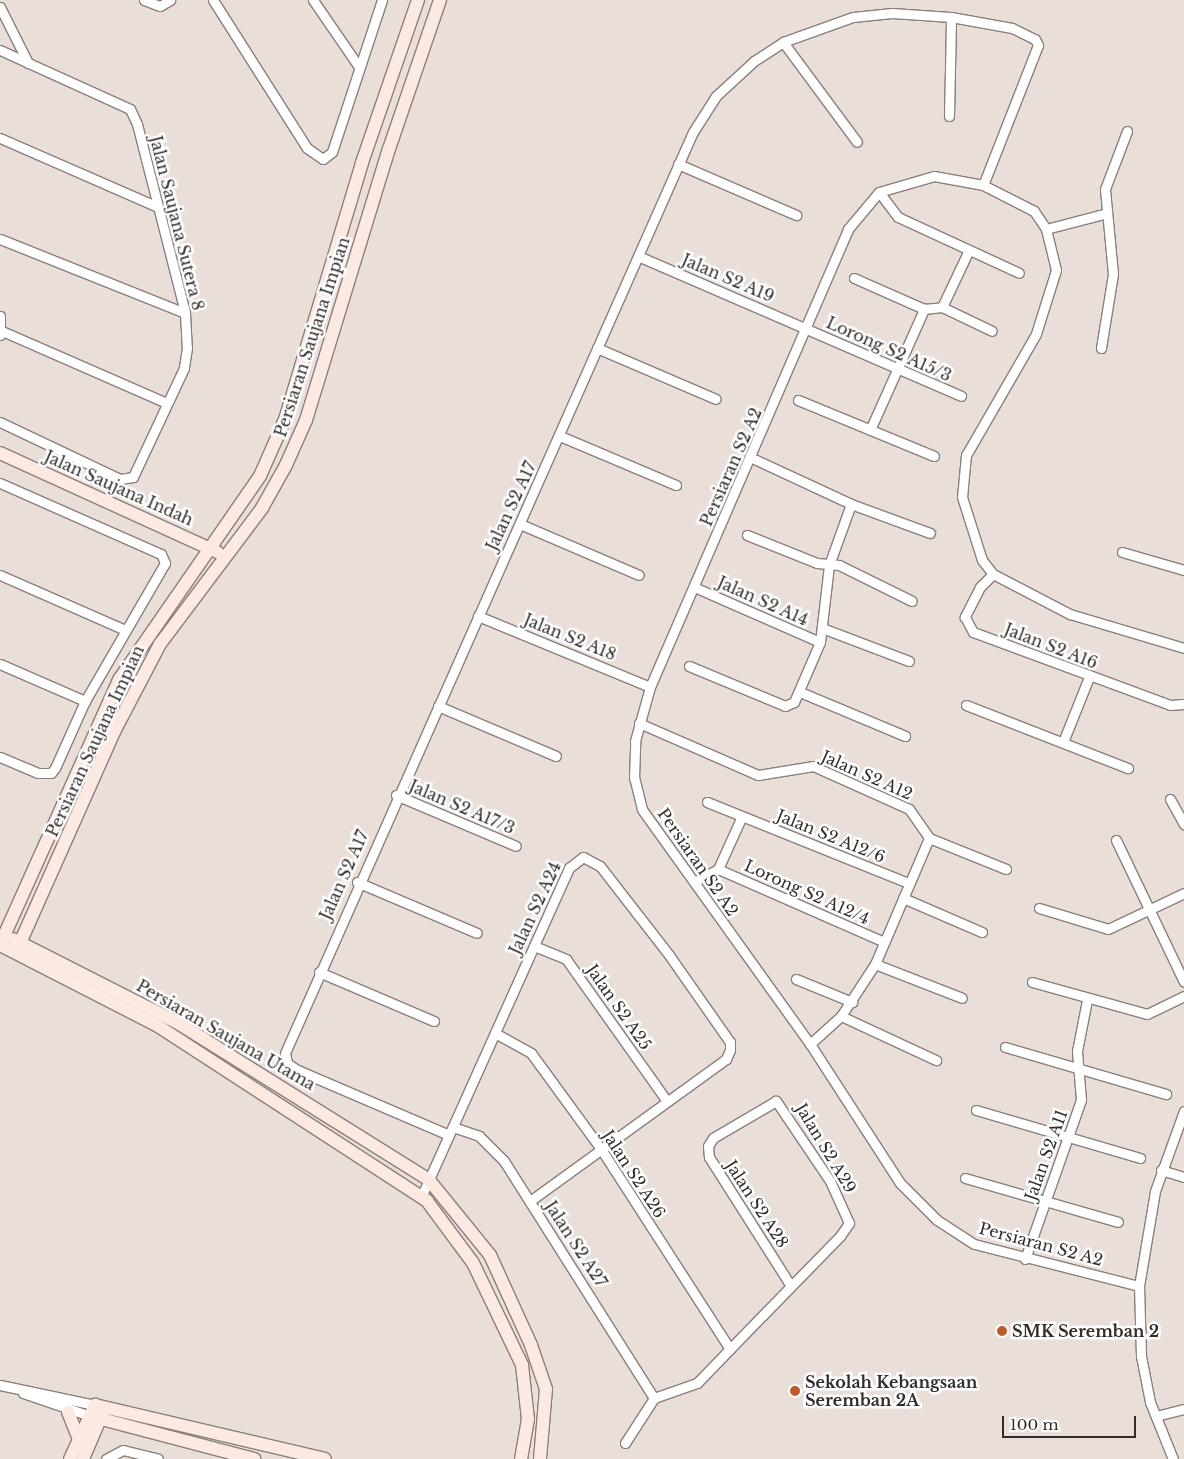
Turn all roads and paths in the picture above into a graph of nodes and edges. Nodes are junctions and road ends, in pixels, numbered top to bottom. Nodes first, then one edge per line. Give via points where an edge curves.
1 (144, 0) edge
2 (170, 0) edge
3 (213, 0) edge
4 (313, 0) edge
5 (382, 0) edge
6 (418, 0) edge
7 (440, 0) edge
8 (0, 7) edge
9 (952, 17) junction
10 (783, 42) junction
11 (0, 50) edge
12 (28, 63) junction
13 (359, 68) junction
14 (950, 116) dead end
15 (1127, 131) dead end
16 (0, 138) edge
17 (857, 142) dead end
18 (678, 164) junction
19 (983, 185) junction
20 (879, 192) junction
21 (158, 207) junction
22 (1104, 214) junction
23 (796, 215) dead end
24 (1046, 229) junction
25 (0, 239) edge
26 (968, 252) junction
27 (638, 256) junction
28 (1019, 273) dead end
29 (854, 278) dead end
30 (942, 308) junction
31 (924, 309) junction
32 (185, 313) junction
33 (0, 316) edge
34 (806, 329) junction
35 (992, 331) dead end
36 (1, 333) edge
37 (597, 348) junction
38 (1101, 348) dead end
39 (899, 371) junction
40 (961, 396) dead end
41 (716, 399) dead end
42 (798, 400) dead end
43 (167, 403) junction
44 (0, 422) edge
45 (870, 430) junction
46 (560, 436) junction
47 (0, 453) edge
48 (934, 456) dead end
49 (752, 458) junction
50 (0, 483) edge
51 (676, 485) dead end
52 (852, 504) junction
53 (520, 524) junction
54 (930, 533) dead end
55 (747, 534) dead end
56 (211, 548) junction
57 (1122, 552) dead end
58 (224, 556) junction
59 (828, 565) junction
60 (1184, 570) edge
61 (992, 574) junction
62 (0, 575) edge
63 (639, 575) dead end
64 (694, 587) junction
65 (912, 601) dead end
66 (478, 616) junction
67 (822, 628) junction
68 (123, 629) junction
69 (820, 642) junction
70 (1184, 648) edge
71 (909, 661) dead end
72 (0, 664) edge
73 (689, 666) dead end
74 (1089, 677) junction
75 (650, 686) junction
76 (800, 692) junction
77 (85, 701) junction
78 (1184, 704) edge
79 (438, 706) junction
80 (966, 706) dead end
81 (639, 723) junction
82 (905, 736) dead end
83 (1064, 742) junction
84 (556, 756) dead end
85 (0, 757) edge
86 (1128, 768) dead end
87 (396, 796) junction
88 (1170, 800) dead end
89 (707, 802) dead end
90 (742, 816) junction
91 (1184, 824) edge
92 (929, 838) junction
93 (1116, 840) dead end
94 (516, 846) dead end
95 (718, 869) junction
96 (1006, 869) dead end
97 (357, 882) junction
98 (694, 882) junction
99 (909, 883) junction
100 (1184, 893) edge
101 (903, 898) junction
102 (1039, 908) dead end
103 (1150, 908) junction
104 (477, 932) dead end
105 (982, 932) dead end
106 (2, 937) edge
107 (884, 942) junction
108 (534, 946) junction
109 (18, 948) junction
110 (875, 964) junction
111 (319, 972) junction
112 (796, 979) dead end
113 (1032, 982) dead end
114 (1184, 982) edge
115 (1184, 996) edge
116 (962, 998) dead end
117 (1087, 1000) junction
118 (852, 1002) junction
119 (841, 1016) junction
120 (434, 1021) dead end
121 (495, 1033) junction
122 (810, 1044) junction
123 (1005, 1047) dead end
124 (936, 1060) dead end
125 (1079, 1068) junction
126 (1166, 1094) dead end
127 (667, 1101) junction
128 (766, 1104) joint
129 (976, 1110) dead end
130 (1184, 1111) edge
131 (451, 1131) junction
132 (1070, 1137) junction
133 (601, 1149) junction
134 (1140, 1158) dead end
135 (1161, 1170) junction
136 (1184, 1177) edge
137 (965, 1178) dead end
138 (429, 1180) junction
139 (422, 1195) junction
140 (530, 1200) junction
141 (1044, 1201) junction
142 (1118, 1222) dead end
143 (1025, 1258) junction
144 (791, 1286) junction
145 (1139, 1286) junction
146 (730, 1349) junction
147 (0, 1385) edge
148 (14, 1389) junction
149 (654, 1398) junction
150 (1184, 1409) edge
151 (68, 1412) junction
152 (97, 1412) junction
153 (1156, 1416) junction
154 (79, 1439) junction
155 (625, 1443) dead end
156 (70, 1459) edge
157 (83, 1459) edge
158 (106, 1459) edge
159 (158, 1459) edge
160 (254, 1459) edge
161 (324, 1459) edge
162 (521, 1459) edge
163 (540, 1459) edge
164 (1173, 1459) edge

1 - 2 street via 160,6
3 - 13 street via 316,157 329,158
4 - 13 street
5 - 13 street
6 - 56 street, Persiaran Saujana Impian via 362,163 286,417 260,476
7 - 58 street, Persiaran Saujana Impian via 388,149 306,420 262,508
8 - 12 street
9 - 10 street, Jalan S2 A17 via 892,12 853,17
9 - 14 street
9 - 19 street, Jalan S2 A17 via 1012,28 1035,38 1038,45
10 - 17 street
10 - 18 street, Jalan S2 A17 via 754,60 716,96
11 - 12 street, Jalan Saujana Sutera 8
12 - 21 street, Jalan Saujana Sutera 8 via 130,109
15 - 22 street via 1107,178
16 - 21 street
18 - 23 street
18 - 27 street, Jalan S2 A17
19 - 20 street via 934,176
19 - 24 street via 1034,212
20 - 26 street via 898,217
20 - 34 street, Persiaran S2 A2 via 848,229
21 - 32 street, Jalan Saujana Sutera 8
22 - 24 street
22 - 38 street via 1113,259
24 - 61 street via 1056,270 1036,334 966,455 962,497 972,536
25 - 32 street
26 - 28 street
26 - 30 street
27 - 34 street, Jalan S2 A19
27 - 37 street, Jalan S2 A17
29 - 31 street
30 - 31 street
30 - 35 street
31 - 39 street
32 - 43 street, Jalan Saujana Sutera 8 via 184,368
33 - 36 street
34 - 39 street, Lorong S2 A15/3
34 - 49 street, Persiaran S2 A2
36 - 43 street
37 - 41 street
37 - 46 street, Jalan S2 A17
39 - 40 street, Lorong S2 A15/3
39 - 45 street
42 - 45 street
43 - 44 street, Jalan Saujana Sutera 8 via 133,477 120,479
45 - 48 street
46 - 51 street
46 - 53 street, Jalan S2 A17
47 - 56 street, Jalan Saujana Indah
49 - 52 street
49 - 64 street, Persiaran S2 A2
50 - 68 street via 161,554 165,563
52 - 54 street
52 - 59 street, Jalan S2 A14
53 - 63 street
53 - 66 street, Jalan S2 A17
55 - 59 street
56 - 58 street, Jalan Saujana Indah
56 - 106 street, Persiaran Saujana Impian via 120,680
57 - 60 street
58 - 109 street, Persiaran Saujana Impian via 160,644 115,730
59 - 65 street via 839,565
59 - 67 street, Jalan S2 A14
61 - 70 street via 1070,614
61 - 74 street, Jalan S2 A16 via 980,587 966,617 966,626
62 - 68 street
64 - 69 street, Jalan S2 A14
64 - 75 street, Persiaran S2 A2
66 - 75 street, Jalan S2 A18
66 - 79 street, Jalan S2 A17
67 - 69 street, Jalan S2 A14
67 - 71 street
68 - 77 street
69 - 76 street, Jalan S2 A14
72 - 77 street
73 - 76 street via 786,706
74 - 78 street, Jalan S2 A16 via 1174,706
74 - 83 street
75 - 81 street, Persiaran S2 A2
76 - 82 street
77 - 85 street via 51,773 38,773
79 - 84 street
79 - 87 street, Jalan S2 A17
80 - 83 street
81 - 92 street, Jalan S2 A12 via 758,776 813,766 910,809
81 - 98 street, Persiaran S2 A2 via 634,778 642,809
83 - 86 street
87 - 94 street, Jalan S2 A17/3
87 - 97 street, Jalan S2 A17
88 - 91 street
89 - 90 street, Jalan S2 A12/6
90 - 95 street
90 - 99 street, Jalan S2 A12/6
92 - 96 street
92 - 99 street
93 - 103 street
95 - 98 street
95 - 107 street, Lorong S2 A12/4
97 - 104 street
97 - 111 street, Jalan S2 A17
98 - 122 street, Persiaran S2 A2
99 - 101 street
100 - 103 street
101 - 105 street
101 - 107 street
102 - 103 street via 1104,929
103 - 114 street
106 - 109 street, Persiaran Saujana Utama
107 - 110 street
108 - 121 street, Jalan S2 A24
108 - 127 street, Jalan S2 A25 via 566,959
108 - 127 street, Jalan S2 A24 via 569,868 582,857 591,860 663,947 730,1042 726,1059
109 - 138 street, Persiaran Saujana Utama via 178,1023
109 - 139 street, Persiaran Saujana Utama via 158,1026
110 - 116 street
110 - 118 street
111 - 120 street
111 - 131 street, Jalan S2 A17 via 285,1053 287,1063
112 - 118 street
113 - 117 street
115 - 117 street via 1147,1014
117 - 125 street, Jalan S2 A11 via 1077,1051
118 - 119 street
119 - 122 street
119 - 124 street
121 - 131 street, Jalan S2 A24
121 - 133 street, Jalan S2 A26 via 531,1053
122 - 143 street, Persiaran S2 A2 via 900,1183 918,1202 937,1220 974,1244
123 - 125 street
125 - 126 street
125 - 132 street, Jalan S2 A11 via 1081,1100
127 - 133 street
128 - 144 street, Jalan S2 A28 via 713,1138 709,1157
128 - 144 street, Jalan S2 A29 via 776,1101 784,1107 830,1181 849,1223
129 - 132 street
130 - 135 street
131 - 138 street, Jalan S2 A24
131 - 140 street, Jalan S2 A27 via 490,1145
132 - 134 street
132 - 141 street, Jalan S2 A11
133 - 140 street
133 - 146 street, Jalan S2 A26
135 - 136 street
135 - 145 street
137 - 141 street
138 - 139 street, Jalan S2 A24
138 - 163 street, Persiaran Saujana Utama via 490,1255 531,1345 546,1390
139 - 162 street via 473,1263 522,1365 528,1419
140 - 149 street, Jalan S2 A27
141 - 142 street
141 - 143 street, Jalan S2 A11
143 - 145 street, Persiaran S2 A2
144 - 146 street
145 - 153 street via 1141,1356
146 - 149 street via 697,1383
147 - 148 street
148 - 151 street
148 - 152 street
149 - 155 street
150 - 153 street
151 - 152 street
151 - 154 street
152 - 154 street
152 - 157 street
152 - 160 street
152 - 161 street
153 - 164 street
154 - 156 street
158 - 159 street via 123,1450

